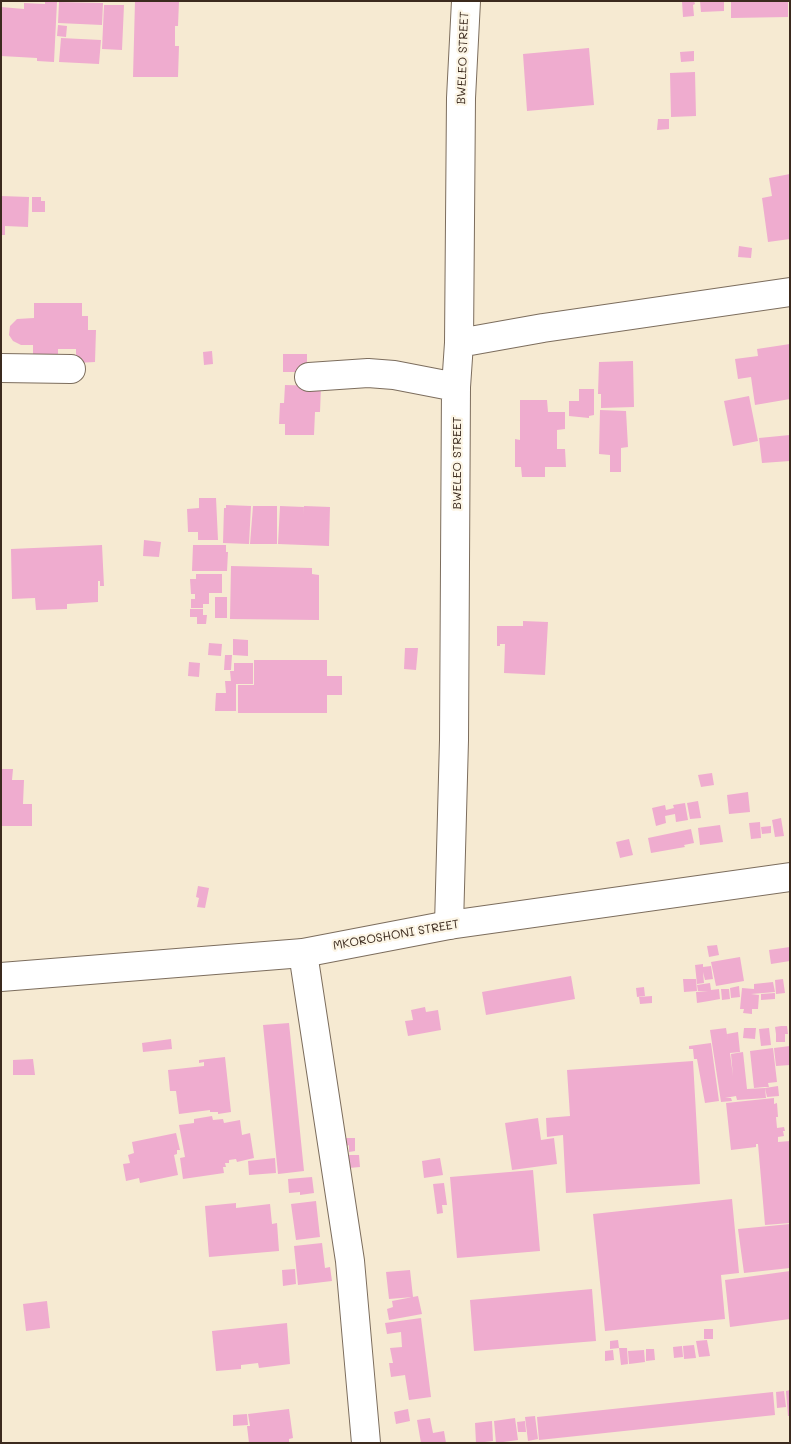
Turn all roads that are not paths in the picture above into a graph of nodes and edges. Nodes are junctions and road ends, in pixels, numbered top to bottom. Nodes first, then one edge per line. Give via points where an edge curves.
1 (466, 1) edge
2 (790, 292) edge
3 (459, 343) junction
4 (1, 368) edge
5 (71, 369) dead end
6 (309, 377) dead end
7 (456, 387) junction
8 (790, 877) edge
9 (450, 925) junction
10 (303, 953) junction
11 (1, 977) edge
12 (366, 1443) edge

1 - 3 street, BWELEO STREET via 461,98
2 - 3 street
3 - 7 street, BWELEO STREET
4 - 5 street
6 - 7 street via 368,373
7 - 9 street, BWELEO STREET
8 - 9 street, MKOROSHONI STREET
9 - 10 street, MKOROSHONI STREET
10 - 11 street, MKOROSHONI STREET
10 - 12 street via 350,1261

